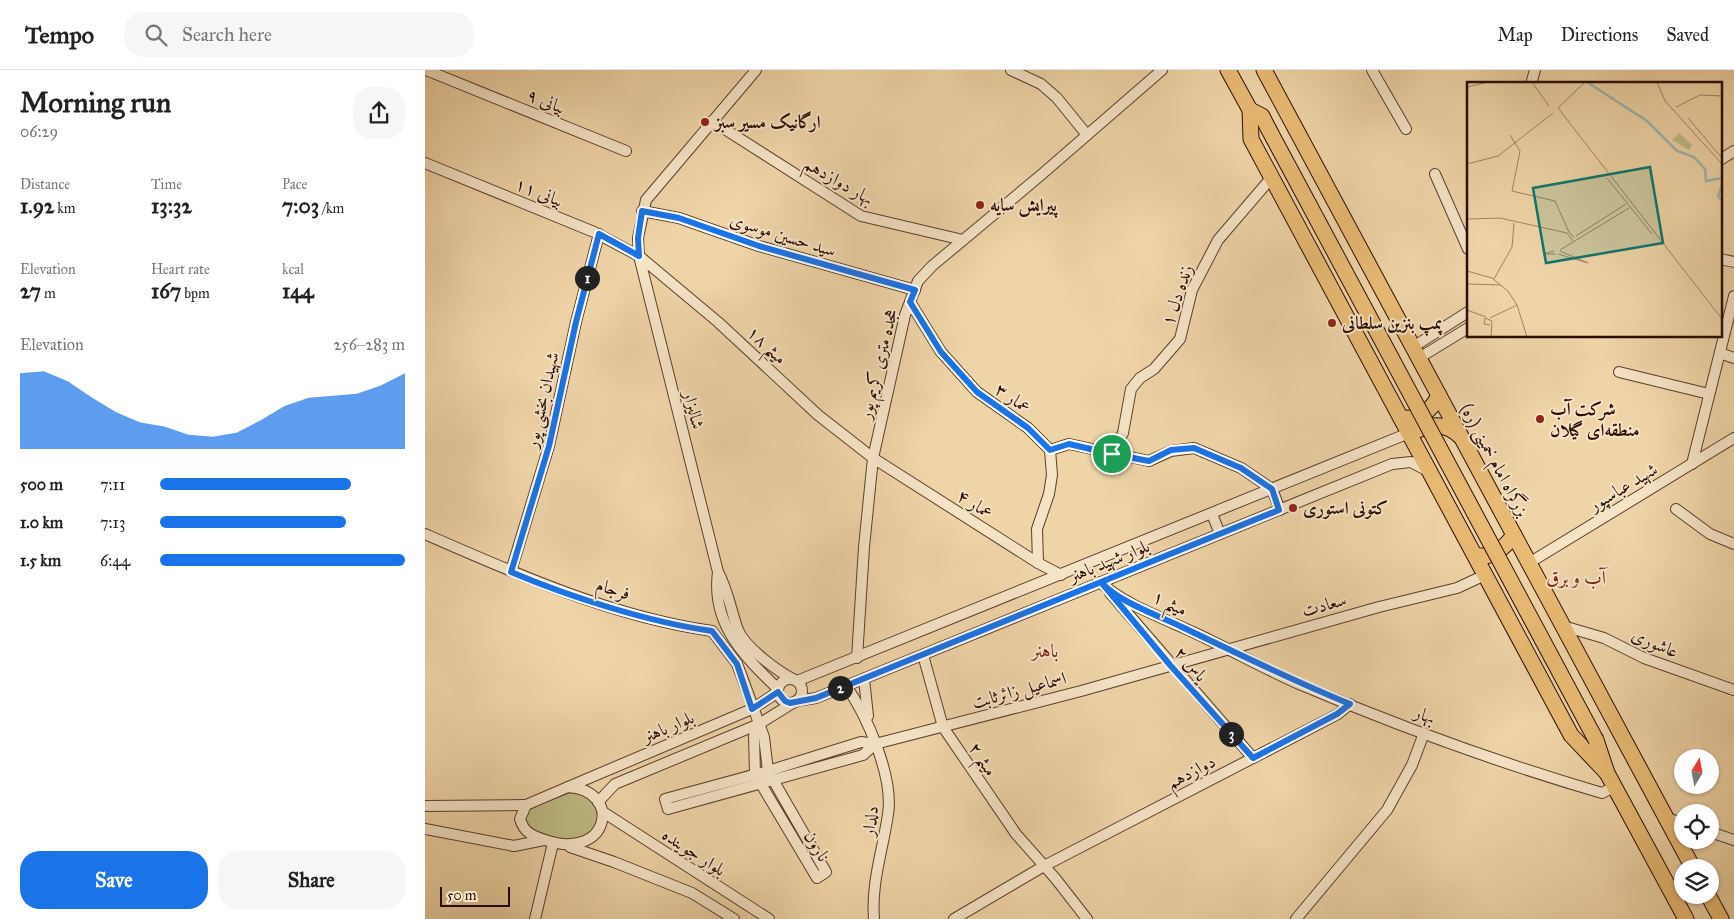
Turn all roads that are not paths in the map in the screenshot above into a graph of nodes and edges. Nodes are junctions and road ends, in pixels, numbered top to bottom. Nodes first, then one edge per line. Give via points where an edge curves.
1 (427, 70) edge
2 (756, 70) edge
3 (1011, 70) edge
4 (1161, 70) edge
5 (1228, 70) edge
6 (1264, 70) edge
7 (1371, 70) edge
8 (425, 77) edge
9 (1250, 110) junction
10 (712, 121) junction
11 (1406, 129) dead end
12 (1087, 135) junction
13 (626, 151) dead end
14 (1734, 151) edge
15 (1721, 159) edge
16 (425, 163) edge
17 (1435, 174) dead end
18 (1272, 177) junction
19 (642, 211) junction
20 (599, 234) junction
21 (963, 240) junction
22 (1467, 246) edge
23 (639, 256) junction
24 (1721, 259) edge
25 (1734, 262) edge
26 (915, 290) junction
27 (1734, 296) edge
28 (910, 302) junction
29 (1467, 313) edge
30 (1467, 328) edge
31 (1723, 329) edge
32 (1416, 352) junction
33 (1720, 353) junction
34 (1734, 358) edge
35 (1619, 372) dead end
36 (1439, 394) junction
37 (1709, 394) junction
38 (1401, 418) junction
39 (1436, 425) junction
40 (1409, 433) junction
41 (1734, 438) edge
42 (1463, 440) junction
43 (1417, 448) junction
44 (1050, 450) junction
45 (1112, 454) junction
46 (873, 458) junction
47 (1692, 464) junction
48 (1432, 476) junction
49 (1272, 489) junction
50 (1676, 509) dead end
51 (1279, 510) junction
52 (1212, 514) junction
53 (425, 534) edge
54 (1220, 534) junction
55 (1514, 535) junction
56 (1734, 544) edge
57 (1475, 555) junction
58 (1038, 563) junction
59 (1529, 563) junction
60 (511, 572) junction
61 (1061, 575) junction
62 (1485, 575) junction
63 (1101, 582) junction
64 (1108, 591) junction
65 (731, 625) junction
66 (1563, 626) junction
67 (712, 631) junction
68 (1228, 649) junction
69 (923, 655) junction
70 (857, 658) junction
71 (1170, 665) junction
72 (864, 679) junction
73 (795, 680) junction
74 (846, 686) junction
75 (778, 690) junction
76 (1734, 690) edge
77 (796, 701) junction
78 (1350, 704) junction
79 (752, 709) junction
80 (759, 724) junction
81 (943, 727) junction
82 (870, 730) junction
83 (1424, 733) junction
84 (875, 744) junction
85 (1253, 758) junction
86 (1607, 773) junction
87 (755, 774) junction
88 (770, 776) junction
89 (761, 784) junction
90 (568, 787) junction
91 (1614, 787) junction
92 (526, 805) junction
93 (425, 806) edge
94 (600, 807) junction
95 (1667, 818) junction
96 (1674, 820) edge
97 (425, 829) edge
98 (1719, 835) edge
99 (1734, 840) edge
100 (549, 841) junction
101 (567, 845) junction
102 (1688, 859) edge
103 (1045, 866) junction
104 (1713, 904) edge
105 (535, 919) edge
106 (734, 919) edge
107 (769, 919) edge
108 (874, 919) edge
109 (954, 919) edge
110 (1087, 919) edge
111 (1296, 919) edge
112 (1685, 919) edge
113 (1721, 919) edge

1 - 8 street
1 - 13 street, بیانی ۹
2 - 10 street
3 - 12 street via 1041,84 1057,98
4 - 12 street, هجده متری کریم پور
5 - 9 highway
6 - 32 highway, بزرگراه امام خمینی (ره)
7 - 11 street
9 - 18 highway via 1251,138
9 - 86 highway, bridge via 1261,116 1268,128 1596,740
10 - 19 street via 656,187
10 - 21 street, بهار دوازدهم via 861,216
12 - 21 street, هجده متری کریم پور
14 - 15 street
16 - 20 street, بیانی ۱۱
17 - 22 street
18 - 38 highway
18 - 45 street, زنده دل ۱ via 1218,240 1193,290 1179,339 1131,389 1123,433
19 - 23 street, شالیزار
19 - 26 street, سید حسین موسوی via 679,218 759,246
20 - 23 street, بیانی ۱۱
20 - 60 street, شهیدان بخشی پور via 549,446
21 - 26 street, هجده متری کریم پور via 932,266 918,281
23 - 46 street, میثم ۱۸ via 718,322 818,415
23 - 65 street, شالیزار via 718,572 723,581
24 - 25 street
26 - 28 street, هجده متری کریم پور
27 - 31 street
28 - 44 street, عمار ۳ via 941,352 977,392 1028,428
28 - 46 street, هجده متری کریم پور
29 - 32 street
30 - 32 street
31 - 33 street
32 - 36 highway, بزرگراه امام خمینی (ره)
33 - 34 street
33 - 37 street
35 - 37 street
36 - 38 highway via 1433,406 1424,413
36 - 42 highway, بزرگراه امام خمینی (ره)
37 - 47 street
38 - 40 highway
39 - 40 highway
39 - 42 highway via 1452,430
39 - 43 highway via 1423,435
40 - 43 highway
40 - 49 street, بلوار شهید باهنر
41 - 47 street, شهید عباسپور
42 - 55 highway, بزرگراه امام خمینی (ره)
43 - 48 highway
44 - 45 street via 1069,444
44 - 58 street via 1052,475 1037,529
45 - 49 street via 1149,461 1171,450 1194,448 1241,468
46 - 58 street, عمار ۴
46 - 70 street, هجده متری کریم پور
47 - 59 street, شهید عباسپور
48 - 51 street, بلوار شهید باهنر via 1416,464 1397,462
48 - 57 highway
49 - 51 street
49 - 52 street, بلوار شهید باهنر
50 - 56 street via 1710,534
51 - 54 street, بلوار شهید باهنر
52 - 54 street
52 - 61 street, بلوار شهید باهنر
53 - 60 street, فرجام
54 - 63 street, بلوار شهید باهنر
55 - 57 highway via 1495,553
55 - 59 highway, بزرگراه امام خمینی (ره)
57 - 62 highway
58 - 61 street, عمار ۴
59 - 66 highway, بزرگراه امام خمینی (ره)
60 - 67 street, فرجام via 679,626
61 - 70 street, بلوار شهید باهنر
62 - 68 street, سعادت via 1457,588
62 - 86 highway via 1571,735
63 - 64 street, میثم ۱
63 - 69 street, بلوار شهید باهنر
64 - 68 street, میثم ۱
64 - 71 street, یاس ۲
65 - 67 street
65 - 73 street, شالیزار via 751,648
65 - 75 street, شالیزار via 734,643
66 - 76 street, عاشوری via 1604,638 1644,658
66 - 95 highway, بزرگراه امام خمینی (ره)
67 - 79 street via 737,664
68 - 71 street, سعادت
68 - 78 street, بهار
69 - 72 street, بلوار شهید باهنر
69 - 81 street, میثم ۲
70 - 73 street, بلوار شهید باهنر
71 - 81 street, اسماعیل زائرثابت
71 - 85 street, یاس ۲
72 - 74 street, بلوار شهید باهنر
72 - 82 street
73 - 75 street via 781,683
73 - 77 street via 802,691
74 - 77 street, بلوار شهید باهنر via 816,698
74 - 82 street
75 - 77 street via 785,701
75 - 79 street, بلوار باهنر
77 - 80 street, بلوار باهنر
78 - 83 street, بهار
78 - 85 street, دوازدهم
79 - 80 street
79 - 90 street, بلوار باهنر
80 - 87 street, نارون via 754,736
80 - 88 street, نارون
80 - 94 street, بلوار باهنر via 615,784
81 - 84 street, اسماعیل زائرثابت
81 - 103 street, میثم ۲ via 991,800
82 - 84 street, دلدار
83 - 91 street, بهار via 1602,794
83 - 111 street via 1411,766 1387,810
84 - 88 street, اسماعیل زائرثابت via 861,742
84 - 108 street, دلدار via 890,791 889,812 872,896
85 - 103 street, دوازدهم
86 - 91 highway
87 - 88 street
87 - 89 street, نارون
87 - 89 street via 665,799 668,809
88 - 89 street
88 - 89 street, نارون via 826,872 817,878
90 - 92 street
90 - 94 street via 585,790
91 - 112 highway
92 - 93 street
92 - 100 street via 520,819 522,826 531,835
94 - 101 street via 599,830 592,839
94 - 107 street, بلوار جوینده
95 - 96 street
95 - 102 highway, بزرگراه امام خمینی (ره)
97 - 100 street via 514,846
98 - 99 street
100 - 101 street
100 - 105 street
101 - 106 street, بلوار جوینده via 692,893
103 - 109 street, دوازدهم
103 - 110 street, میثم ۲
104 - 113 highway

